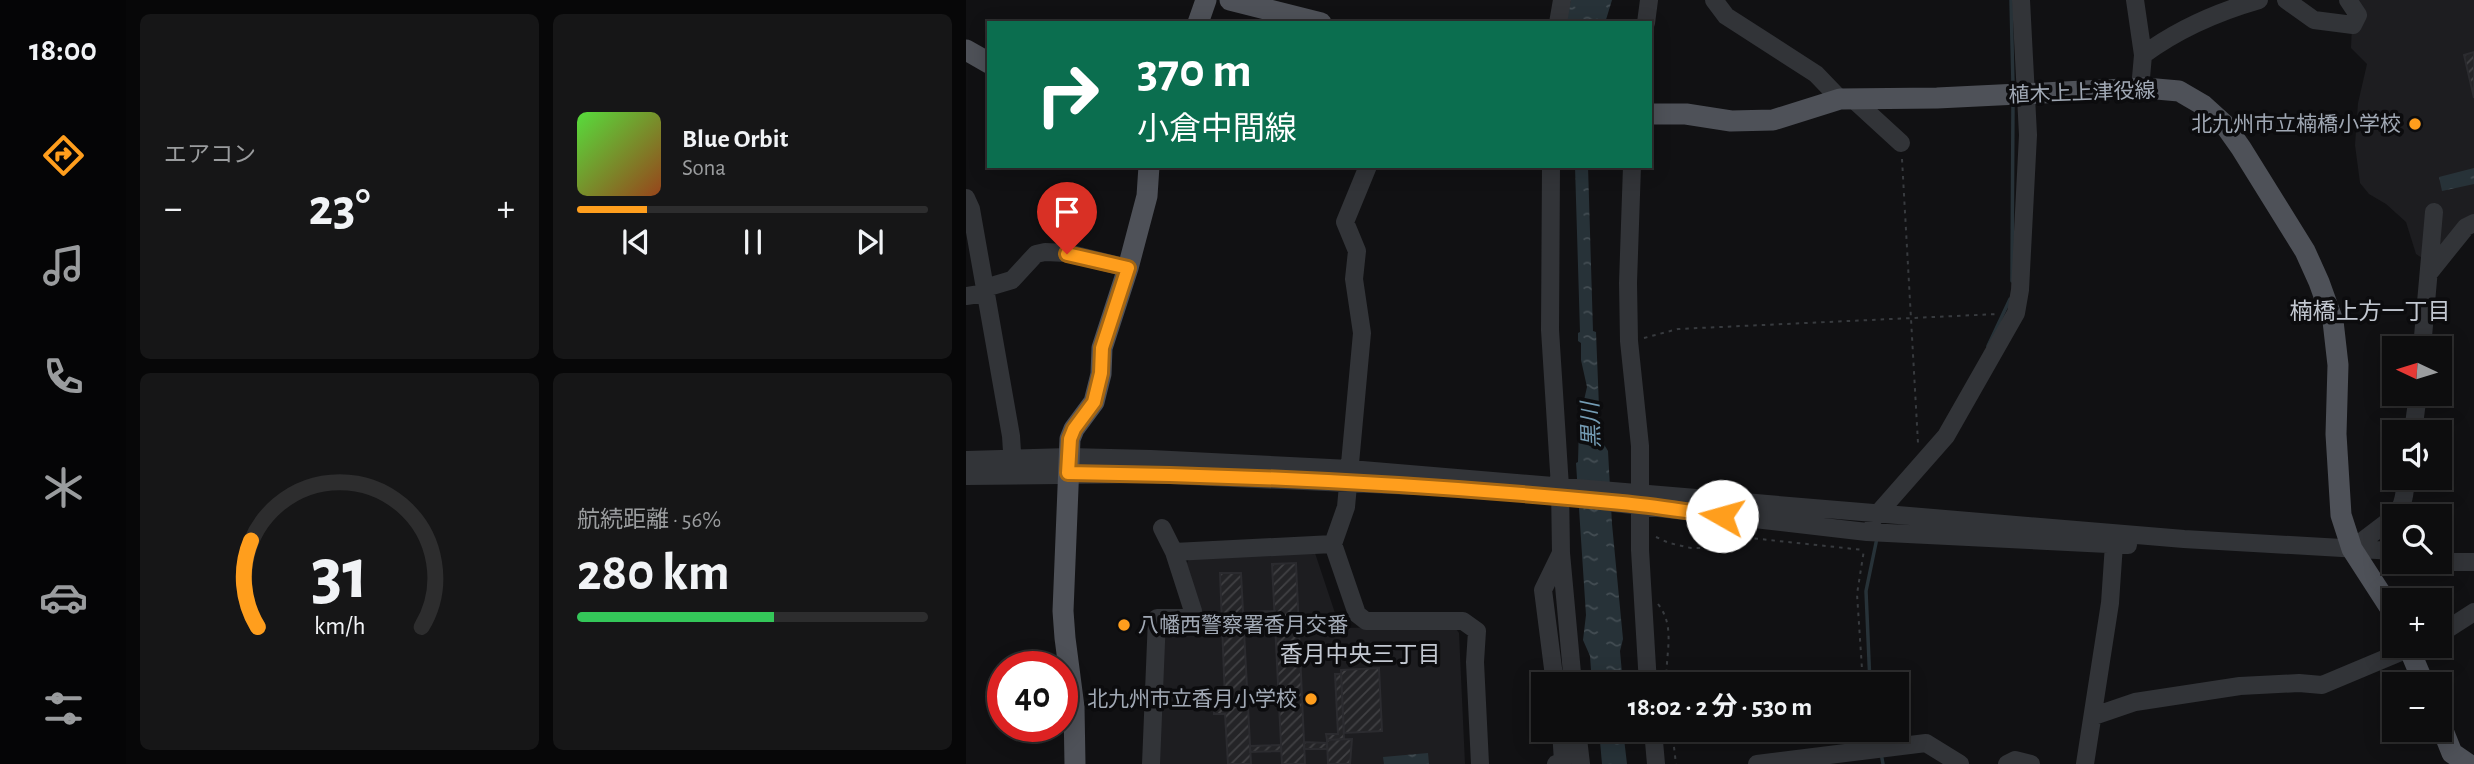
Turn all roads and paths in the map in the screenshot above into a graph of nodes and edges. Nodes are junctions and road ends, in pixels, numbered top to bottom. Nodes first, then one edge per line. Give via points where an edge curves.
1 (1206, 0) edge
2 (1230, 0) edge
3 (1562, 0) edge
4 (1649, 0) edge
5 (1714, 0) edge
6 (2021, 0) edge
7 (2135, 0) edge
8 (2259, 0) edge
9 (2286, 0) edge
10 (2348, 0) edge
11 (1199, 21) edge
12 (1313, 21) edge
13 (1558, 21) edge
14 (1646, 21) edge
15 (966, 50) edge
16 (2143, 55) junction
17 (987, 62) edge
18 (2140, 89) junction
19 (2025, 94) junction
20 (1846, 99) junction
21 (1652, 114) edge
22 (1901, 143) joint
23 (1149, 168) edge
24 (1366, 168) edge
25 (1551, 168) edge
26 (1632, 168) edge
27 (966, 198) edge
28 (2434, 212) dead end
29 (2474, 223) edge
30 (1128, 268) junction
31 (2429, 273) junction
32 (985, 290) junction
33 (966, 296) edge
34 (2016, 313) junction
35 (1911, 320) junction
36 (2424, 336) edge
37 (1629, 341) junction
38 (966, 460) edge
39 (1069, 465) junction
40 (1013, 466) junction
41 (1919, 466) junction
42 (966, 476) edge
43 (1349, 476) junction
44 (1560, 493) junction
45 (1633, 499) junction
46 (1875, 514) junction
47 (1161, 528) dead end
48 (2382, 528) edge
49 (1640, 530) junction
50 (1867, 532) junction
51 (1333, 544) junction
52 (2114, 544) junction
53 (1864, 550) junction
54 (2382, 551) edge
55 (1174, 552) junction
56 (2355, 552) junction
57 (1561, 553) junction
58 (2452, 553) edge
59 (2474, 554) edge
60 (2382, 558) edge
61 (2452, 562) edge
62 (2474, 562) edge
63 (2382, 595) edge
64 (1655, 600) dead end
65 (2474, 612) edge
66 (2452, 626) edge
67 (2385, 658) edge
68 (1553, 672) edge
69 (1572, 672) edge
70 (1647, 672) edge
71 (1666, 672) edge
72 (1862, 672) edge
73 (2094, 716) junction
74 (1562, 742) edge
75 (1578, 742) edge
76 (1654, 742) edge
77 (1673, 742) edge
78 (2448, 742) edge
79 (1075, 764) edge
80 (1151, 764) edge
81 (1480, 764) edge
82 (1556, 764) edge
83 (1581, 764) edge
84 (1656, 764) edge
85 (1676, 764) edge
86 (1757, 764) edge
87 (1960, 764) edge
88 (2007, 764) edge
89 (2031, 764) edge
90 (2085, 764) edge
91 (2468, 764) edge

1 - 11 main road
2 - 12 main road
3 - 13 street
4 - 14 street
5 - 20 street via 1726,16
6 - 19 street
7 - 16 street
8 - 16 street via 2186,28
9 - 10 street via 2314,20 2353,25 2358,15
15 - 17 main road
16 - 18 street
18 - 19 main road, 植木上上津役線
18 - 56 main road, 植木上上津役線 via 2179,91 2224,124 2315,272 2333,321 2339,365 2340,515
19 - 20 main road, 植木上上津役線
19 - 34 street via 2028,135
20 - 21 main road, 植木上上津役線 via 1773,120
20 - 22 street
22 - 35 path
23 - 30 main road via 1147,196
24 - 43 street via 1345,222 1357,251 1354,279 1362,333
25 - 44 street via 1550,330
26 - 37 street
27 - 32 street
28 - 31 street
29 - 31 street
30 - 32 street via 1045,252 1036,254 1012,280
30 - 39 main road via 1102,348 1094,402 1070,439
31 - 36 street
32 - 33 street
32 - 40 street
34 - 35 path
34 - 41 street via 1946,436
35 - 37 path via 1678,329
35 - 41 path
37 - 45 street via 1640,446
38 - 40 street
39 - 40 street
39 - 43 street via 1206,476
39 - 79 main road via 1063,611
40 - 42 street
41 - 46 street
43 - 44 street
43 - 51 street via 1346,507
44 - 45 street
44 - 57 street
45 - 46 street
45 - 49 street
45 - 50 street
46 - 50 street
46 - 56 street
47 - 55 street
48 - 56 street
49 - 53 path via 1692,548 1718,548 1750,538
49 - 70 street
50 - 52 street
50 - 53 path
51 - 55 street
51 - 81 street via 1357,614 1366,621 1463,621 1477,631
52 - 56 street
52 - 73 street
53 - 72 path via 1857,594
54 - 56 street
55 - 80 street via 1193,611 1188,618 1157,618
56 - 60 street
56 - 63 main road, 植木上上津役線
57 - 68 street via 1543,590
57 - 69 street
58 - 59 street
61 - 62 street
64 - 71 path via 1666,614 1670,636
65 - 66 street
67 - 73 street via 2322,685 2240,686 2135,702
73 - 90 street
74 - 82 street via 1563,762
75 - 83 street
76 - 84 street
77 - 85 path
78 - 91 main road via 2452,753
86 - 87 street via 1926,743
88 - 89 street via 2015,760

